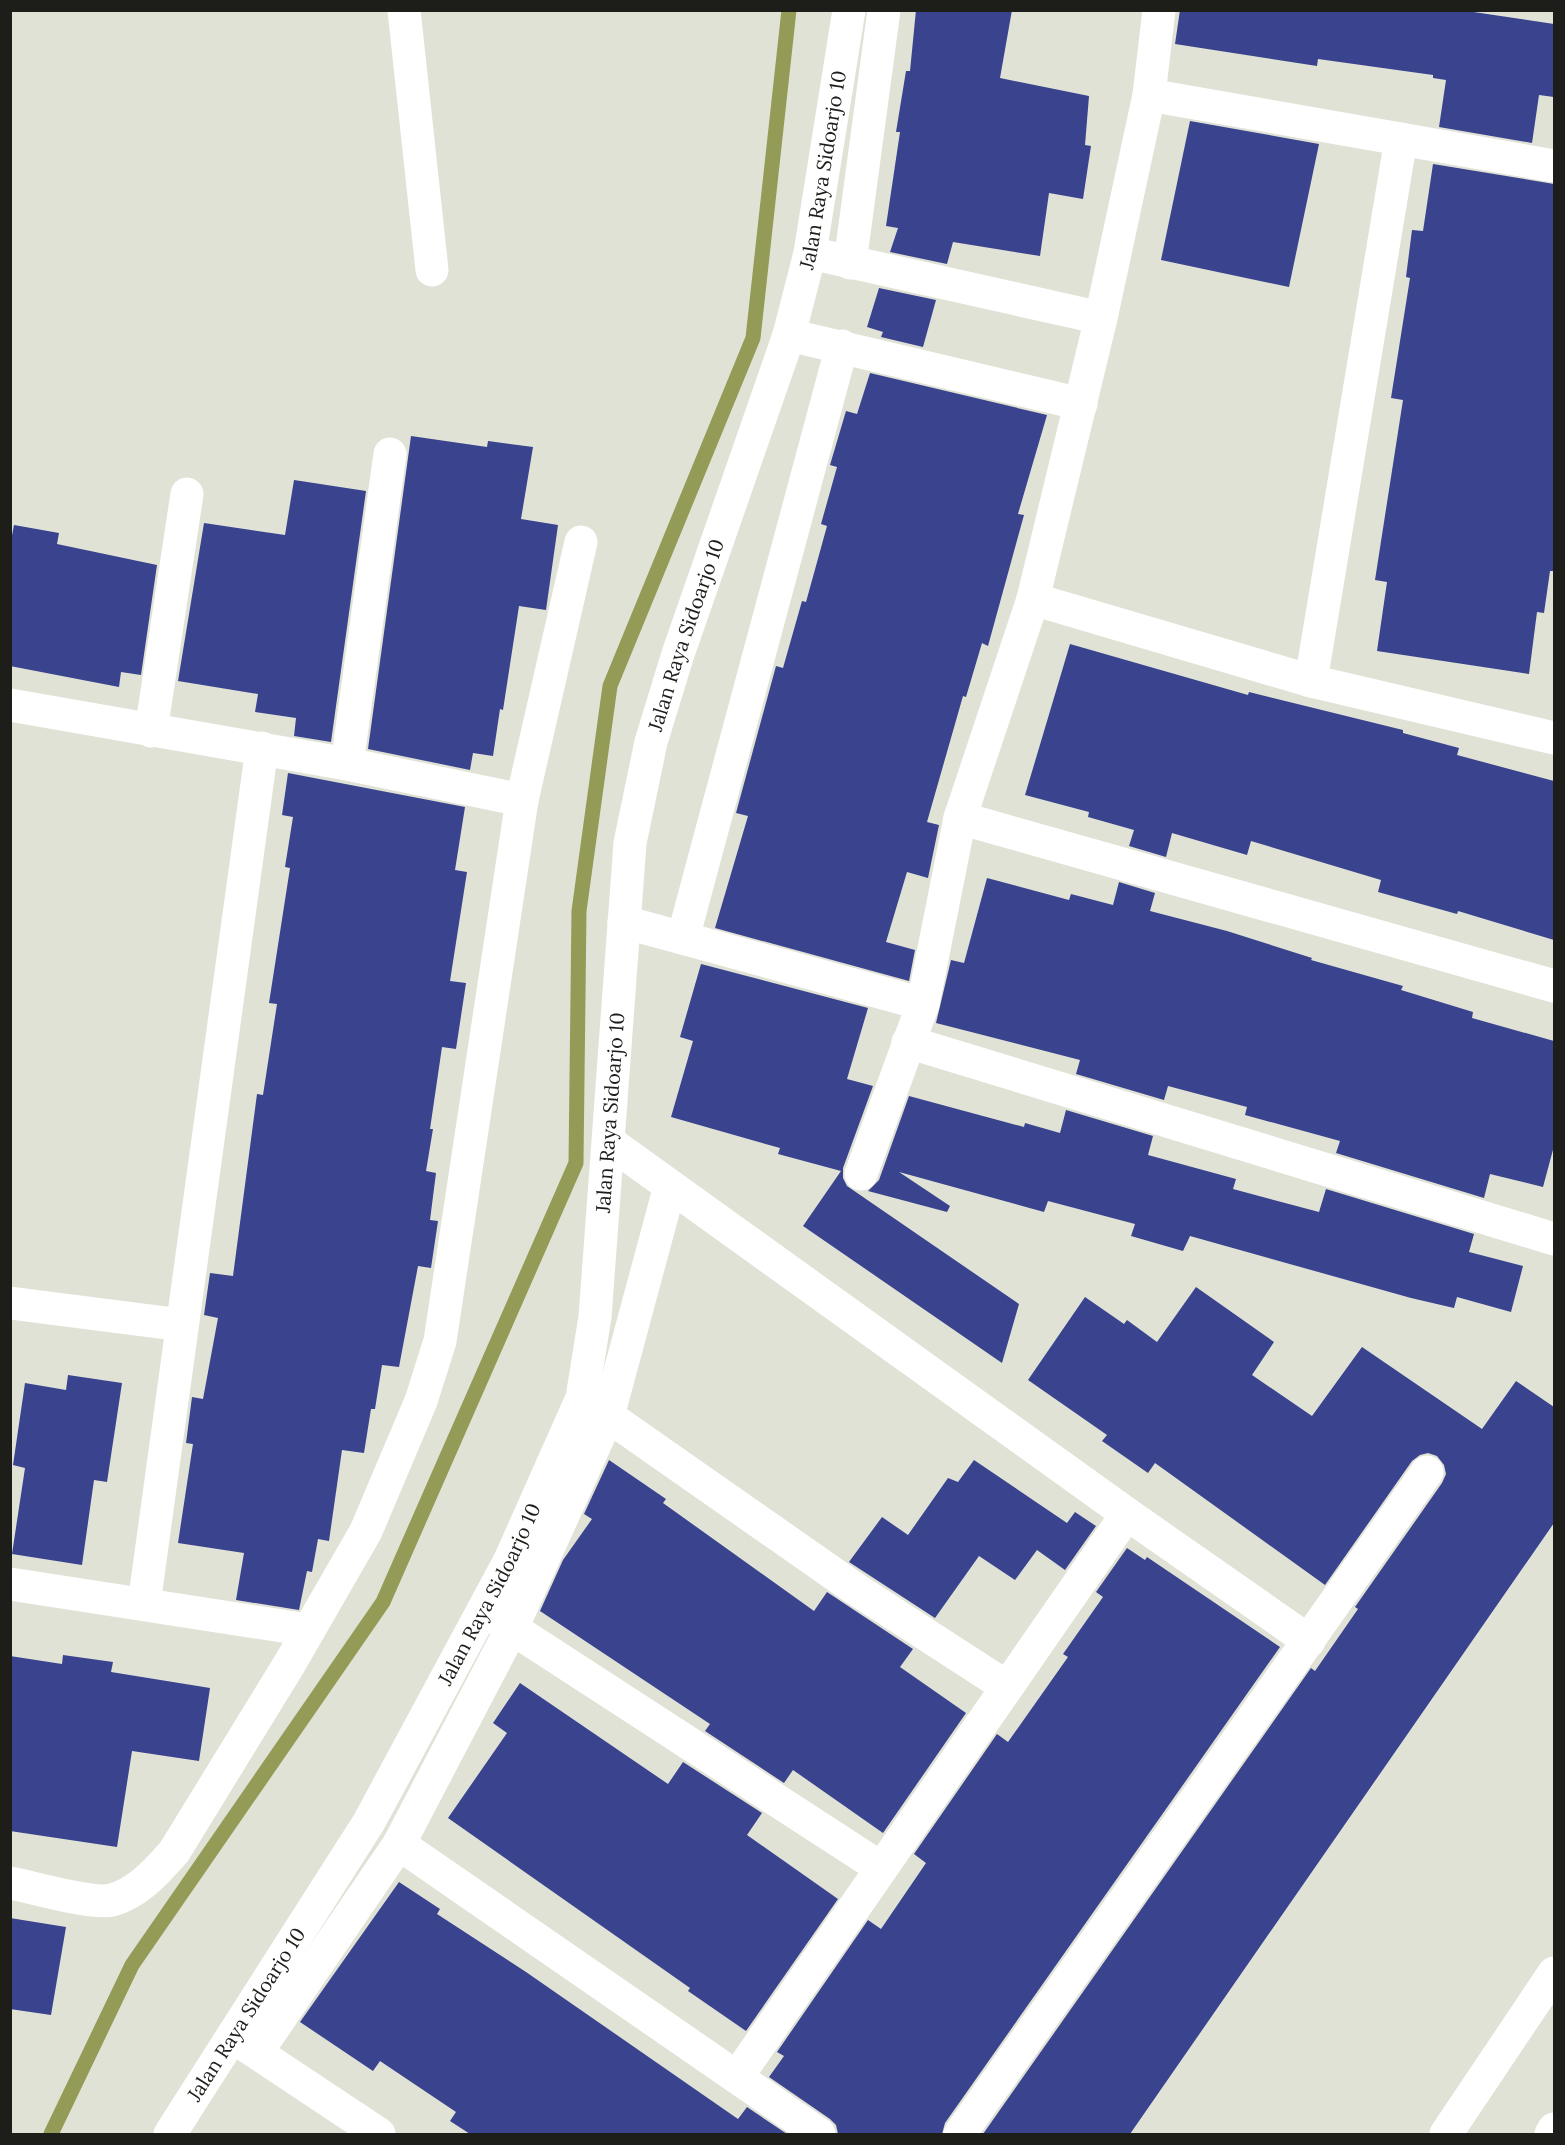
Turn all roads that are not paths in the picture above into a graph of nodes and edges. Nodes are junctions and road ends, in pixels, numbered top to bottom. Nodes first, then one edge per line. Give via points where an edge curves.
1 (404, 10) edge
2 (849, 10) edge
3 (884, 10) edge
4 (1159, 10) edge
5 (1149, 95) junction
6 (1401, 139) junction
7 (1554, 166) edge
8 (810, 253) junction
9 (850, 263) junction
10 (432, 270) dead end
11 (1101, 318) junction
12 (789, 335) junction
13 (842, 346) junction
14 (1081, 404) junction
15 (390, 454) dead end
16 (187, 494) dead end
17 (581, 542) dead end
18 (1034, 599) junction
19 (1311, 681) junction
20 (10, 705) edge
21 (151, 731) junction
22 (1554, 738) edge
23 (262, 748) junction
24 (347, 764) junction
25 (522, 800) junction
26 (960, 818) junction
27 (624, 922) junction
28 (683, 938) junction
29 (1554, 986) edge
30 (923, 1004) junction
31 (908, 1042) junction
32 (609, 1142) junction
33 (861, 1174) dead end
34 (670, 1186) junction
35 (1554, 1239) edge
36 (10, 1303) edge
37 (182, 1325) junction
38 (608, 1416) junction
39 (1428, 1472) dead end
40 (1126, 1514) junction
41 (10, 1584) edge
42 (144, 1604) junction
43 (483, 1609) junction
44 (512, 1628) junction
45 (308, 1630) junction
46 (1309, 1641) junction
47 (1007, 1687) junction
48 (399, 1844) junction
49 (881, 1868) junction
50 (10, 1883) edge
51 (1554, 1973) edge
52 (245, 2044) junction
53 (736, 2077) junction
54 (1554, 2129) edge
55 (170, 2134) edge
56 (379, 2134) edge
57 (819, 2134) edge
58 (960, 2134) edge
59 (1446, 2134) edge
60 (1551, 2134) edge

1 - 10 main road
2 - 8 main road, Jalan Raya Sidoarjo 10
3 - 9 main road
4 - 5 main road
5 - 6 main road
5 - 11 main road
6 - 7 main road
6 - 19 main road
8 - 9 main road
8 - 12 main road, Jalan Raya Sidoarjo 10
9 - 11 main road
11 - 14 main road
12 - 13 main road
12 - 27 main road, Jalan Raya Sidoarjo 10 via 651,742 630,843
13 - 14 main road
13 - 28 main road
14 - 18 main road
15 - 24 main road
16 - 21 main road
17 - 25 main road
18 - 19 main road
18 - 26 main road
19 - 22 main road
20 - 21 main road
21 - 23 main road
23 - 24 main road
23 - 37 main road
24 - 25 main road
25 - 45 main road via 440,1341 421,1401 366,1531
26 - 29 main road
26 - 30 main road
27 - 28 main road
27 - 32 main road, Jalan Raya Sidoarjo 10
28 - 30 main road
30 - 31 main road
31 - 33 main road
31 - 35 main road
32 - 34 main road
32 - 43 main road, Jalan Raya Sidoarjo 10 via 595,1317 582,1398 510,1560
34 - 38 main road
34 - 40 main road
36 - 37 main road
37 - 42 main road
38 - 44 main road
38 - 47 main road via 854,1588
39 - 46 main road
40 - 46 main road
40 - 47 main road
41 - 42 main road
42 - 45 main road
43 - 44 main road
43 - 52 main road, Jalan Raya Sidoarjo 10
44 - 48 main road
44 - 49 main road
45 - 50 main road via 174,1852 155,1874 132,1892 110,1901
46 - 58 main road
47 - 49 main road
48 - 52 main road
48 - 53 main road
49 - 53 main road
51 - 59 main road
52 - 55 main road, Jalan Raya Sidoarjo 10
52 - 56 main road
53 - 57 main road
54 - 60 main road

